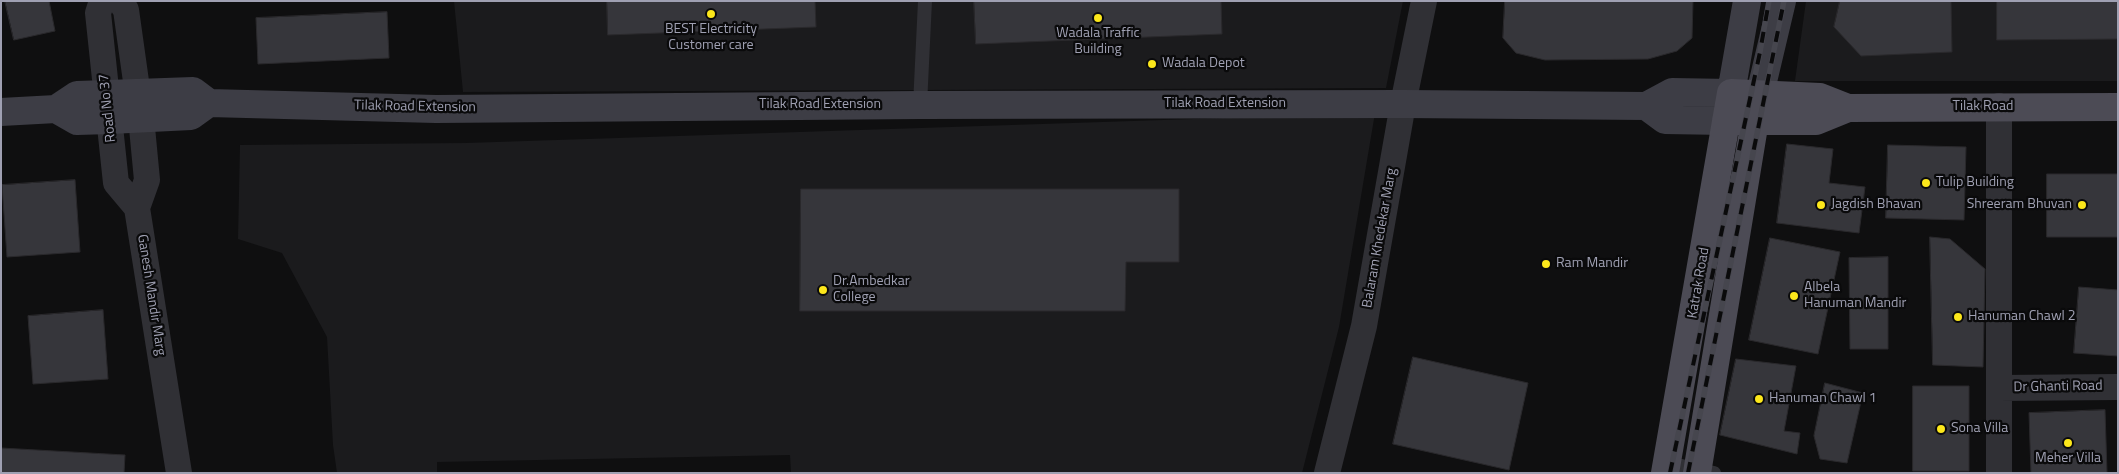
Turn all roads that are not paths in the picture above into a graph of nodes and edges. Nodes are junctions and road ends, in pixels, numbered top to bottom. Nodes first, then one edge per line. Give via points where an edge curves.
1 (102, 1) edge
2 (120, 1) edge
3 (925, 1) edge
4 (1424, 1) edge
5 (1747, 1) edge
6 (1782, 1) edge
7 (1732, 92) junction
8 (1760, 94) junction
9 (920, 104) junction
10 (1403, 104) junction
11 (139, 105) junction
12 (1646, 106) junction
13 (1998, 106) junction
14 (109, 107) junction
15 (2118, 107) edge
16 (1848, 108) junction
17 (1, 112) edge
18 (1754, 120) junction
19 (1726, 121) junction
20 (138, 208) junction
21 (1704, 256) junction
22 (1733, 259) junction
23 (2118, 387) edge
24 (1999, 388) junction
25 (1667, 468) edge
26 (1703, 471) edge
27 (179, 473) edge
28 (1328, 473) edge
29 (1999, 473) edge

1 - 14 street, Road No 37 via 98,13
2 - 11 street via 126,10
3 - 9 lane
4 - 10 street, Balaram Khedekar Marg
5 - 7 main road
6 - 8 main road
7 - 8 main road, Tilak Road Extension
7 - 12 main road, Tilak Road Extension via 1672,92
7 - 19 main road, Katrak Road
8 - 16 main road, Tilak Road via 1820,97
8 - 18 main road
9 - 10 main road, Tilak Road Extension
9 - 11 main road, Tilak Road Extension via 436,109 209,103 191,116
10 - 12 main road, Tilak Road Extension
10 - 28 street, Balaram Khedekar Marg via 1364,326
11 - 14 main road, Tilak Road Extension
11 - 20 street, Ganesh Mandir Marg via 147,180
12 - 19 main road via 1665,120
13 - 15 main road, Tilak Road
13 - 16 main road, Tilak Road
13 - 24 street
14 - 17 main road, Tilak Road Extension via 77,121 56,109
14 - 20 street, Road No 37 via 116,183
16 - 18 main road, Tilak Road via 1816,121
18 - 19 main road, Tilak Road
18 - 22 main road
19 - 21 main road, Katrak Road
20 - 27 street, Ganesh Mandir Marg
21 - 22 main road
21 - 25 main road, Katrak Road
22 - 26 main road
23 - 24 street, Dr Ghanti Road
24 - 29 street
25 - 26 lane

